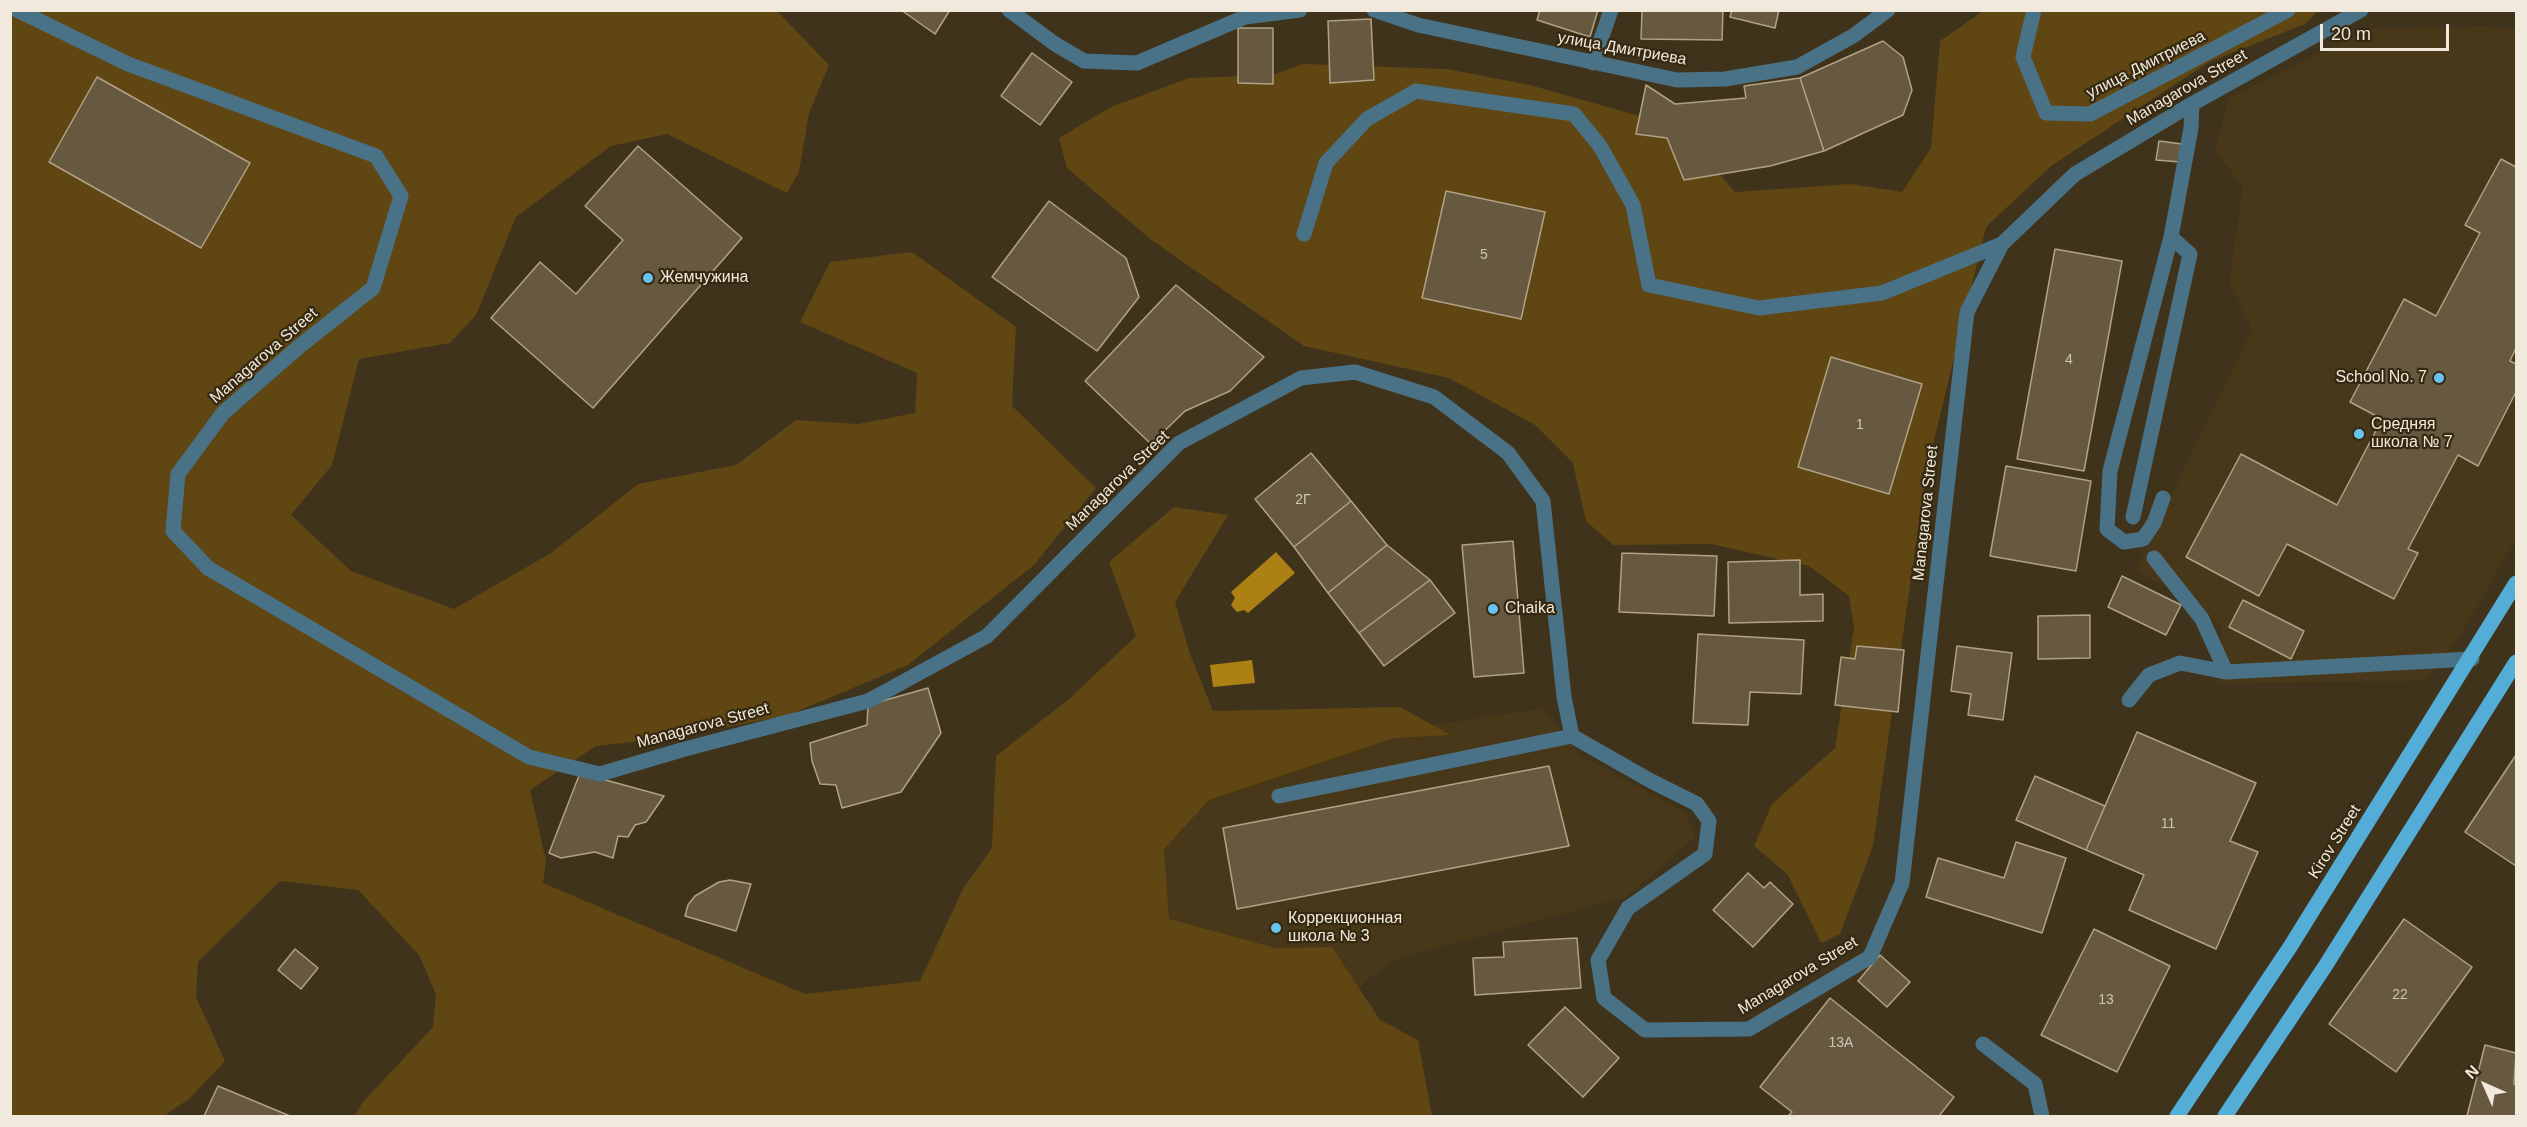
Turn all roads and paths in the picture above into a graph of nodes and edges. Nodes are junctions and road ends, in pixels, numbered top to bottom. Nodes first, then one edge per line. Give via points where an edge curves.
1 (17, 10) edge
2 (1010, 10) edge
3 (1300, 10) edge
4 (1374, 10) edge
5 (1611, 10) edge
6 (1888, 10) edge
7 (2034, 10) edge
8 (2288, 10) edge
9 (2361, 10) edge
10 (1593, 63) junction
11 (2192, 104) junction
12 (1305, 234) dead end
13 (2171, 237) junction
14 (2002, 244) junction
15 (2163, 498) dead end
16 (2133, 517) dead end
17 (2154, 558) dead end
18 (2517, 583) edge
19 (2472, 658) junction
20 (2517, 662) edge
21 (2226, 672) junction
22 (2129, 700) dead end
23 (1572, 736) junction
24 (1279, 796) dead end
25 (1983, 1044) dead end
26 (2042, 1116) edge
27 (2177, 1116) edge
28 (2225, 1116) edge

1 - 23 street, Managarova Street via 128,64 376,156 401,196 373,288 223,413 178,474 173,531 208,568 529,757 600,774 868,701 987,636 1179,443 1301,378 1355,372 1434,397 1508,453 1543,501 1564,696
2 - 3 street via 1055,45 1084,61 1137,63 1245,17
4 - 10 street, улица Дмитриева via 1418,26
5 - 10 street
6 - 10 street, улица Дмитриева via 1853,36 1797,67 1725,79 1677,80
7 - 8 street, улица Дмитриева via 2023,57 2046,113 2090,114
9 - 11 street, Managarova Street
11 - 13 street
11 - 14 street, Managarova Street via 2075,174
12 - 14 street via 1326,164 1367,118 1416,91 1574,114 1600,146 1633,205 1649,285 1759,308 1882,293
13 - 15 street via 2110,471 2107,530 2124,542 2143,539
13 - 16 street via 2190,254
14 - 23 street, Managarova Street via 1967,312 1902,883 1870,957 1749,1029 1645,1030 1604,998 1598,960 1628,908 1705,854 1709,821 1697,804
17 - 21 street via 2202,619
18 - 19 main road, Kirov Street
19 - 21 street
19 - 27 main road, Kirov Street via 2290,947
20 - 28 main road via 2324,968
21 - 22 street via 2180,663 2149,675
23 - 24 street
25 - 26 street via 2035,1084

